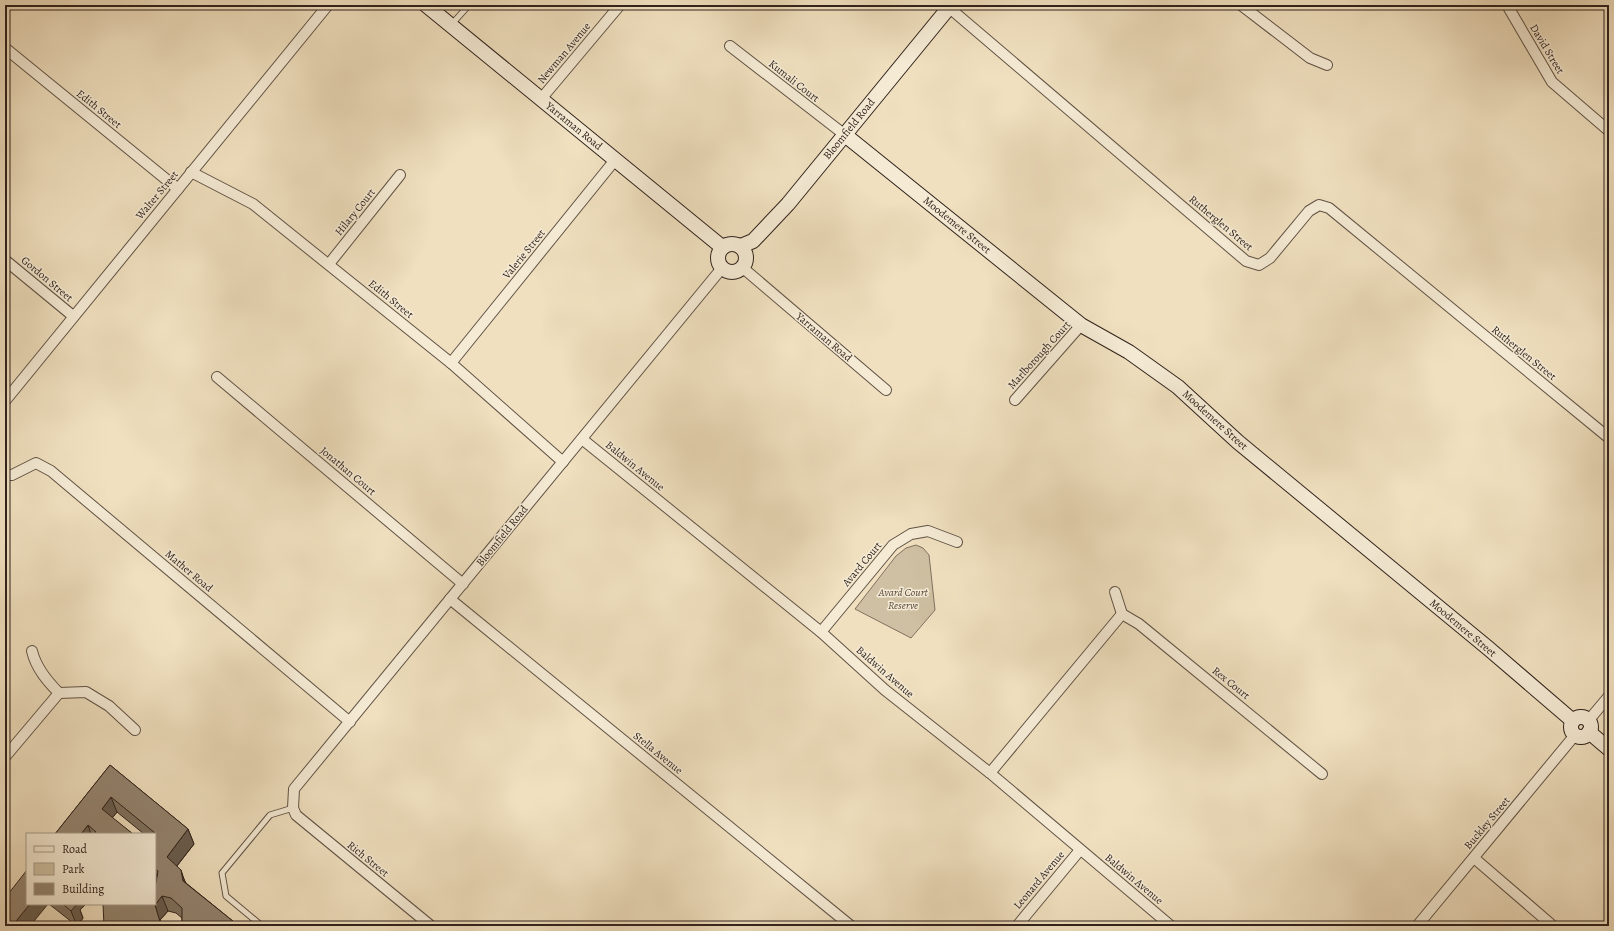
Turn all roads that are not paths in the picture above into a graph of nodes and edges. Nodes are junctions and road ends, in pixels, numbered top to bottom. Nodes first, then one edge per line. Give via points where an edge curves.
1 (328, 5) edge
2 (426, 5) edge
3 (469, 5) edge
4 (620, 5) edge
5 (1241, 5) edge
6 (1507, 5) edge
7 (949, 6) edge
8 (451, 25) junction
9 (730, 46) dead end
10 (5, 48) edge
11 (1327, 65) dead end
12 (541, 99) junction
13 (1609, 132) edge
14 (845, 134) junction
15 (615, 160) junction
16 (191, 172) junction
17 (400, 175) dead end
18 (178, 189) junction
19 (741, 246) junction
20 (722, 247) junction
21 (5, 260) edge
22 (329, 264) junction
23 (722, 268) junction
24 (743, 268) junction
25 (74, 316) junction
26 (1081, 325) junction
27 (451, 364) junction
28 (217, 377) dead end
29 (886, 390) dead end
30 (1015, 400) dead end
31 (5, 401) edge
32 (1609, 438) edge
33 (582, 439) junction
34 (563, 462) junction
35 (5, 475) edge
36 (957, 542) dead end
37 (463, 584) junction
38 (1115, 592) dead end
39 (450, 599) junction
40 (1122, 614) junction
41 (821, 632) junction
42 (32, 651) dead end
43 (59, 693) junction
44 (1609, 696) edge
45 (350, 722) junction
46 (135, 730) dead end
47 (1584, 730) junction
48 (1609, 749) edge
49 (5, 757) edge
50 (990, 773) junction
51 (1322, 774) dead end
52 (293, 808) junction
53 (1080, 850) junction
54 (1474, 858) junction
55 (262, 926) edge
56 (431, 926) edge
57 (851, 926) edge
58 (1017, 926) edge
59 (1171, 926) edge
60 (1416, 926) edge
61 (1553, 926) edge

1 - 16 street, Walter Street
2 - 8 street, Yarraman Road
3 - 8 lane
4 - 12 street, Newman Avenue
5 - 11 street via 1310,58
6 - 13 street, David Street via 1552,82
7 - 14 street, Bloomfield Road
7 - 32 street, Rutherglen Street via 1246,261 1259,265 1270,258 1309,211 1319,205 1329,208
8 - 12 street, Yarraman Road
9 - 14 street, Kumali Court
10 - 18 street, Edith Street
12 - 15 street, Yarraman Road
14 - 19 street, Bloomfield Road via 788,204 753,241
14 - 26 street, Moodemere Street
15 - 20 street, Yarraman Road
15 - 27 street, Valerie Street
16 - 18 street, Walter Street
16 - 22 street, Edith Street via 253,204
17 - 22 street, Hilary Court
18 - 25 street, Walter Street
19 - 20 street via 734,243
19 - 24 street via 746,254 746,264
20 - 23 street via 718,260
21 - 25 street, Gordon Street
22 - 27 street, Edith Street
23 - 24 street via 730,272
23 - 33 street, Bloomfield Road
24 - 29 street, Yarraman Road
25 - 31 street, Walter Street
26 - 30 street, Marlborough Court
26 - 47 street, Moodemere Street via 1129,352 1178,387 1238,442 1573,721 1573,733
27 - 34 street, Edith Street
28 - 37 street, Jonathan Court
33 - 34 street, Bloomfield Road
33 - 41 street, Baldwin Avenue
34 - 37 street, Bloomfield Road
35 - 45 street, Mather Road via 12,475 36,464 51,471
36 - 41 street, Avard Court via 928,531 911,534 893,544
37 - 39 street, Bloomfield Road
38 - 40 street
39 - 45 street, Bloomfield Road
39 - 57 street, Stella Avenue
40 - 50 street
40 - 51 street, Rex Court via 1139,624
41 - 50 street, Baldwin Avenue via 885,690
42 - 43 street via 34,661
43 - 46 street via 86,692 109,706
43 - 49 street
44 - 47 street, Buckley Street
45 - 52 street, Bloomfield Road via 294,789
47 - 48 street
47 - 54 street, Buckley Street
50 - 53 street, Baldwin Avenue
52 - 55 lane via 270,815 222,873 226,896
52 - 56 street, Rich Street via 296,815
53 - 58 street, Leonard Avenue
53 - 59 street, Baldwin Avenue
54 - 60 street, Buckley Street
54 - 61 street

